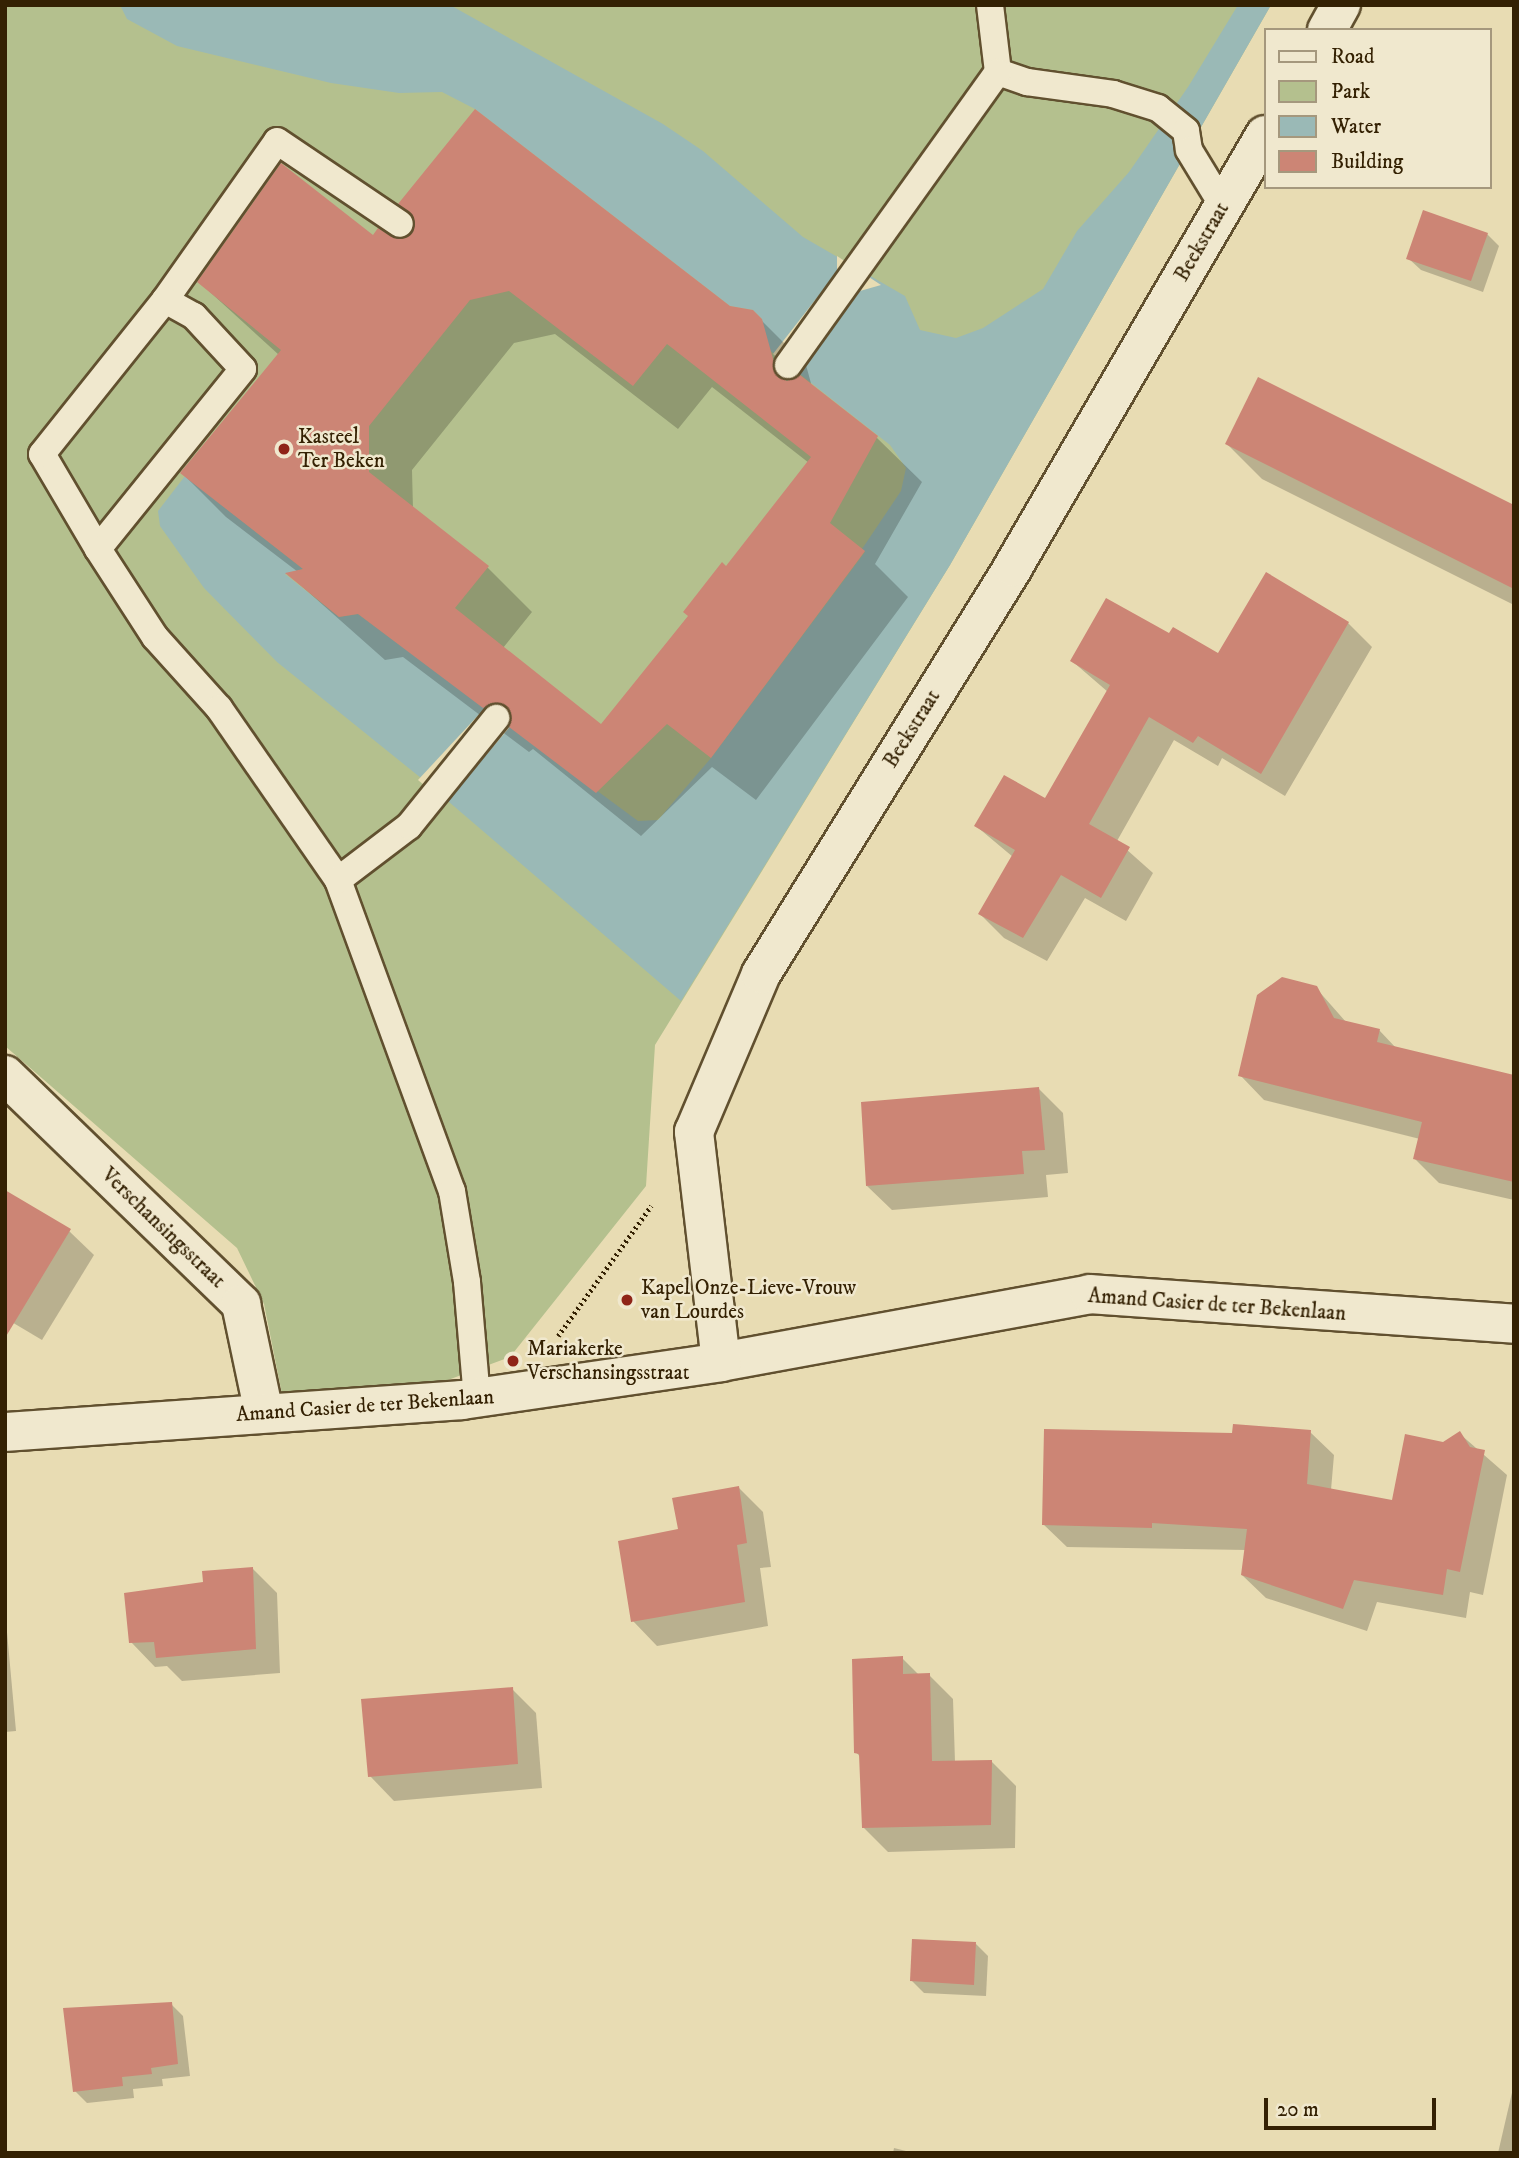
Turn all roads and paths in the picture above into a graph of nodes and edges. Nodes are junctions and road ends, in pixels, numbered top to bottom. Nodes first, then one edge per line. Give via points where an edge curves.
1 (990, 5) edge
2 (1340, 5) edge
3 (1328, 28) edge
4 (998, 72) junction
5 (1264, 137) edge
6 (1223, 206) junction
7 (401, 224) dead end
8 (165, 300) junction
9 (788, 365) dead end
10 (98, 549) junction
11 (496, 718) dead end
12 (338, 880) junction
13 (5, 1075) edge
14 (654, 1202) dead end
15 (1514, 1324) edge
16 (552, 1342) dead end
17 (720, 1362) junction
18 (477, 1398) junction
19 (264, 1413) junction
20 (5, 1432) edge

1 - 4 lane
2 - 3 street
4 - 6 lane via 1027,82 1113,94 1158,108 1186,131 1189,150
4 - 9 lane
5 - 6 street, Beekstraat
6 - 17 street, Beekstraat via 1013,566 761,974 694,1132
7 - 8 lane via 277,141
8 - 10 lane via 42,454
8 - 10 lane via 194,316 243,369
10 - 12 lane via 155,637 219,708
11 - 12 lane via 409,826
12 - 18 lane via 452,1191 467,1282
13 - 19 street, Verschansingsstraat via 241,1304
14 - 16 path
15 - 17 street, Amand Casier de ter Bekenlaan via 1090,1294
17 - 18 street, Amand Casier de ter Bekenlaan
18 - 19 street, Amand Casier de ter Bekenlaan
19 - 20 street, Amand Casier de ter Bekenlaan

